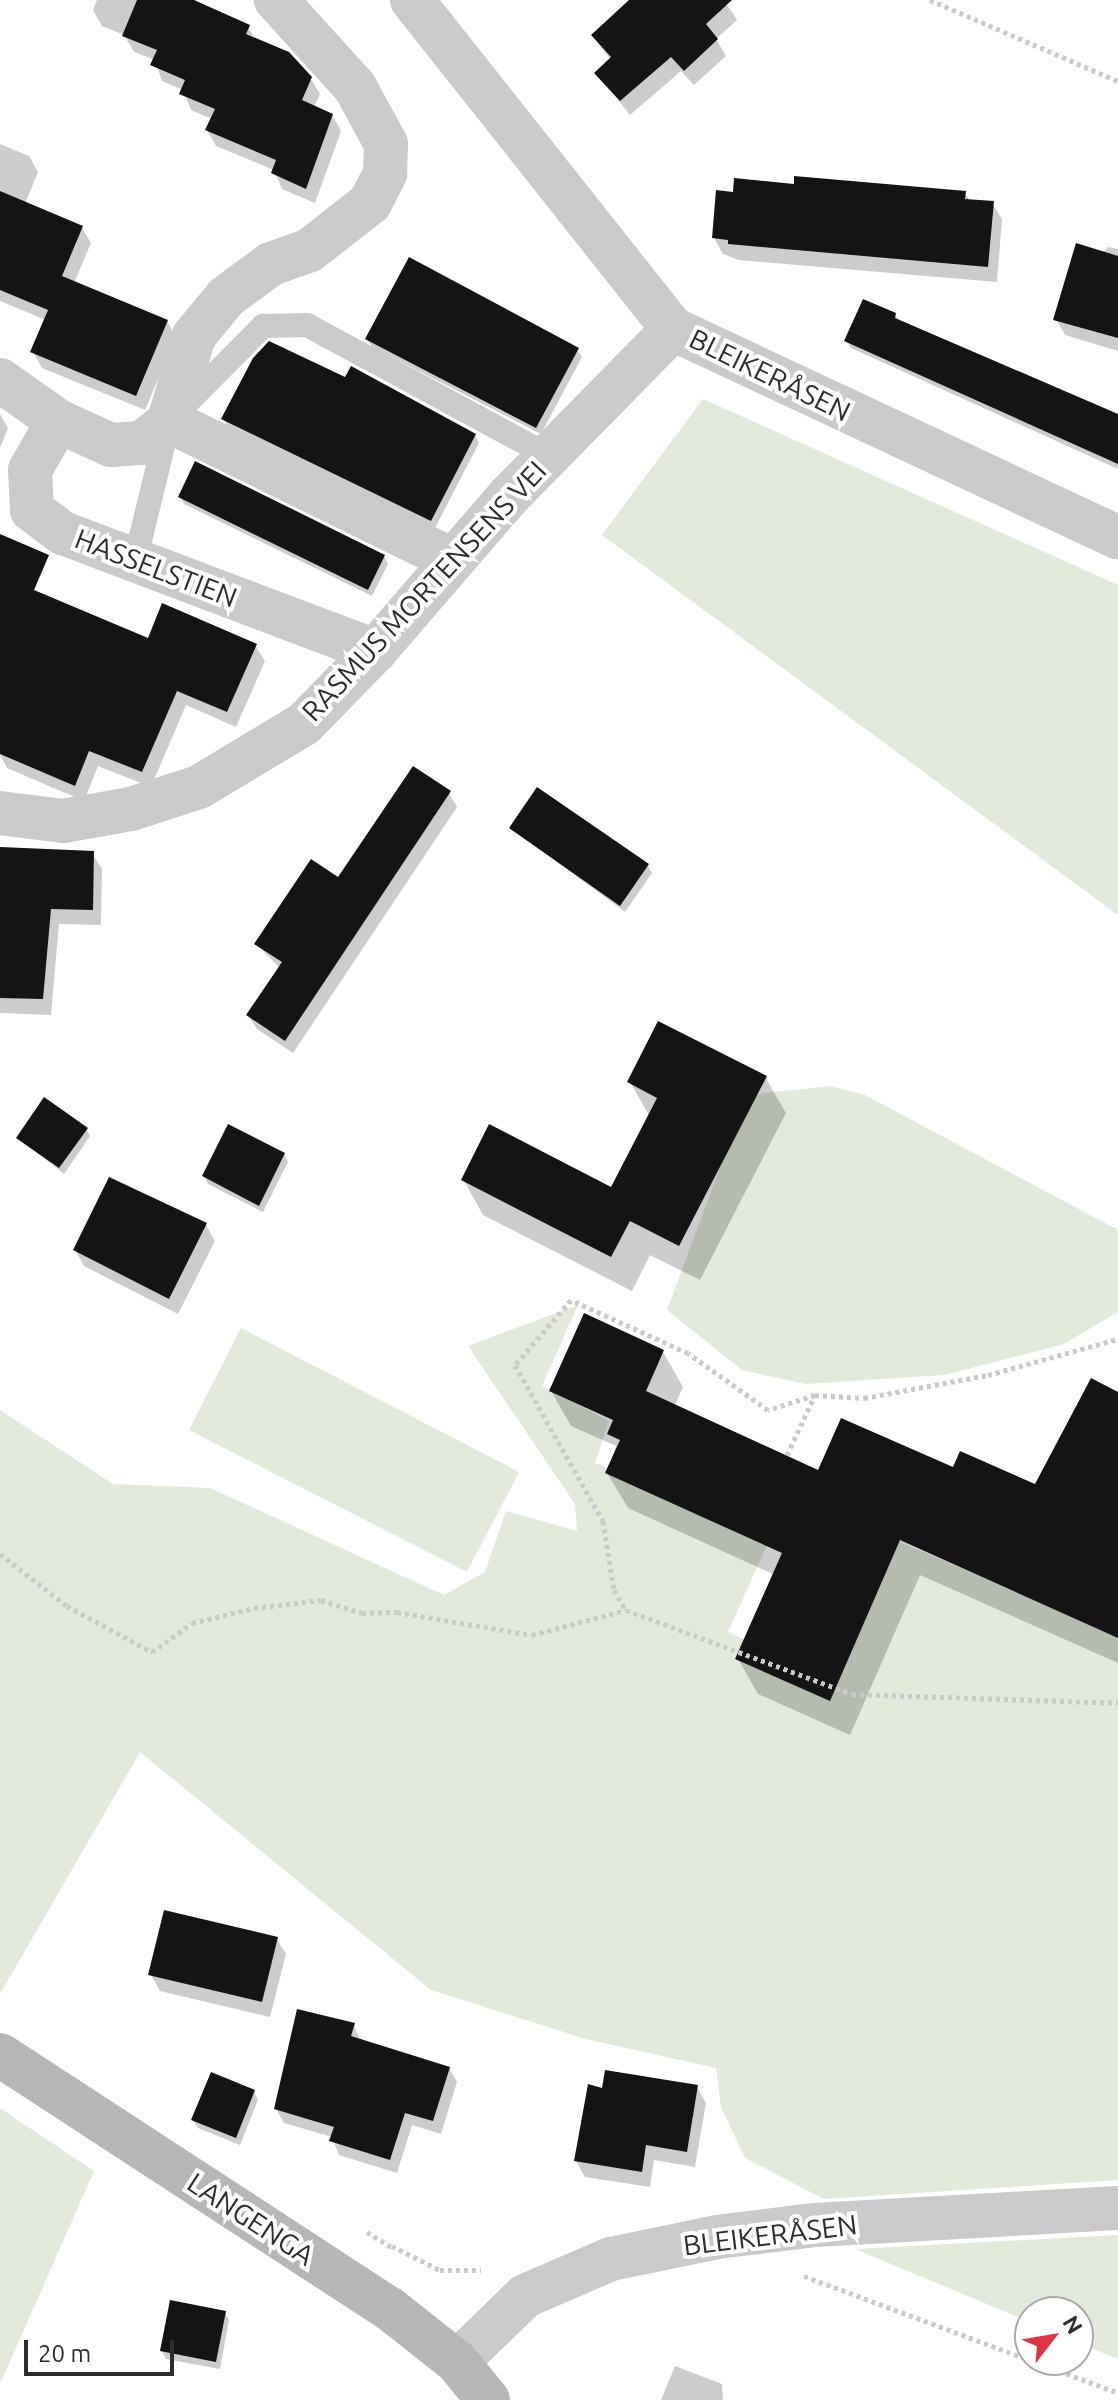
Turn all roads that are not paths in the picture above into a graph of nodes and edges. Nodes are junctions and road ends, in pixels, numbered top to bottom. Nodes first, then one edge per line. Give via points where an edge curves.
1 (276, 0) edge
2 (412, 0) edge
3 (673, 329) junction
4 (0, 380) edge
5 (58, 421) junction
6 (169, 421) junction
7 (549, 456) junction
8 (1118, 537) edge
9 (451, 559) junction
10 (135, 561) junction
11 (375, 651) junction
12 (0, 813) edge
13 (0, 2055) edge
14 (1118, 2208) edge
15 (457, 2362) junction
16 (488, 2400) edge

1 - 6 street via 355,87 386,144 385,173 370,203 310,250 271,264 226,297 194,336
2 - 3 street, BLEIKERÅSEN
3 - 7 street, RASMUS MORTENSENS VEI
3 - 8 street, BLEIKERÅSEN
4 - 5 street
5 - 6 street via 111,445 142,443
5 - 10 street, HASSELSTIEN via 30,470 32,510 63,533
6 - 7 lane via 263,326 307,325
6 - 9 street
6 - 10 lane
7 - 9 street, RASMUS MORTENSENS VEI
9 - 11 street, RASMUS MORTENSENS VEI
10 - 11 street, HASSELSTIEN
11 - 12 street, RASMUS MORTENSENS VEI via 304,724 199,787 131,809 63,821
13 - 15 main road, LANGENGA via 390,2309
14 - 15 street, BLEIKERÅSEN via 815,2225 717,2237 611,2259 525,2296
15 - 16 main road, LANGENGA

